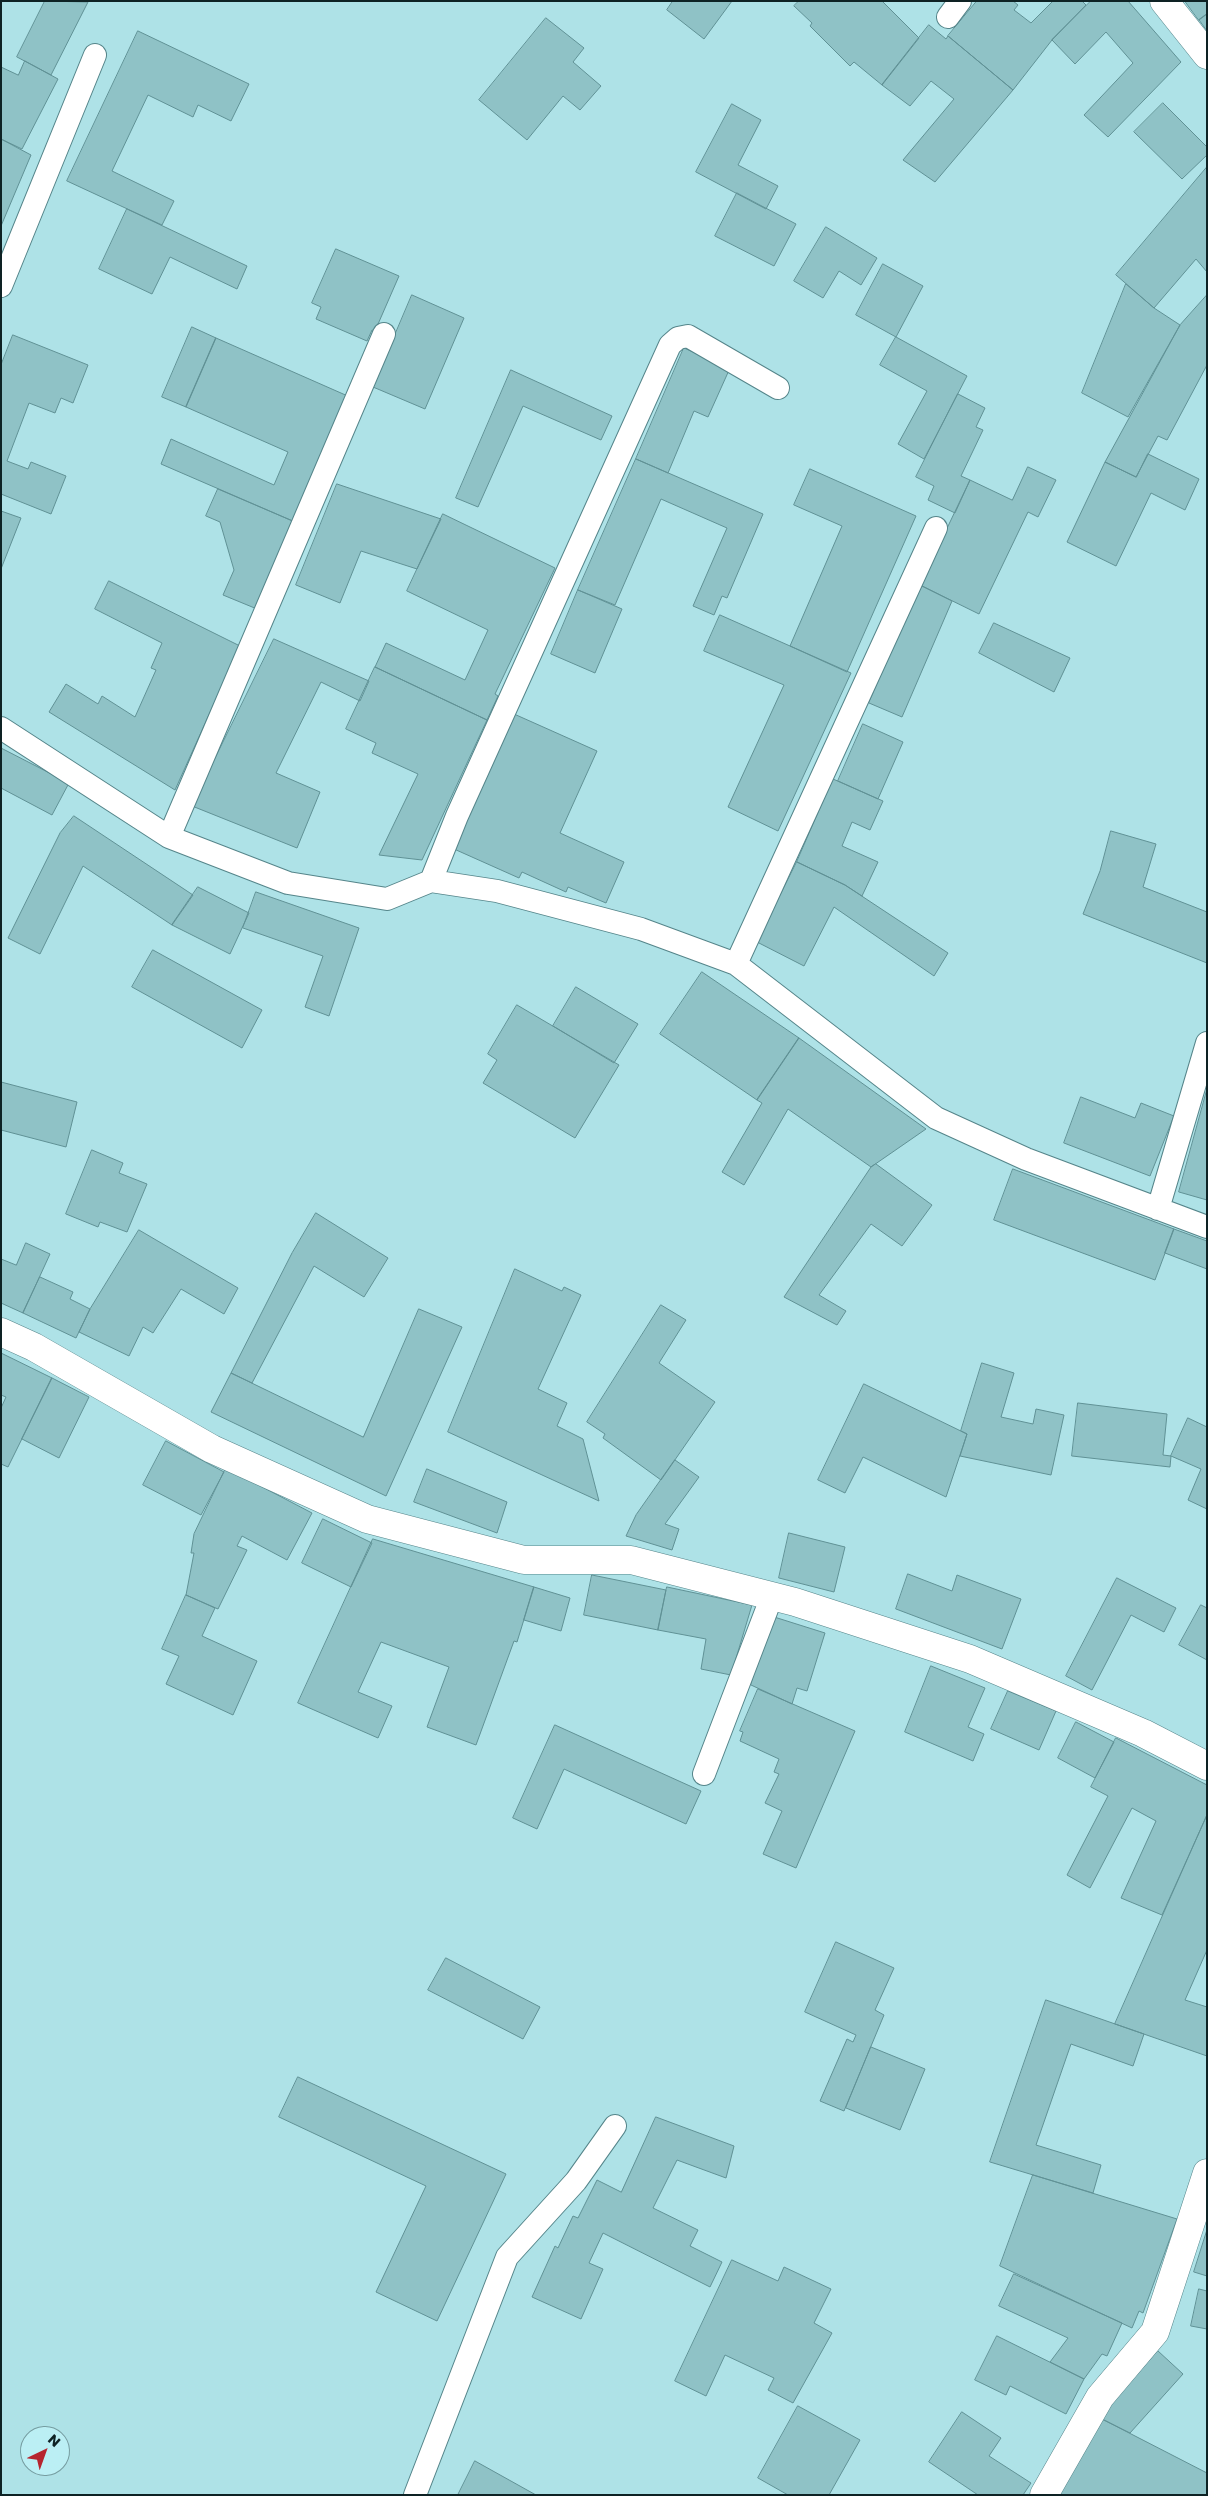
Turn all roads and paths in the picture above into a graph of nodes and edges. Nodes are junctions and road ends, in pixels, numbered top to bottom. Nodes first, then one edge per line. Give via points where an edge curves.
1 (1179, 11) edge
2 (95, 54) dead end
3 (1207, 55) edge
4 (1, 286) edge
5 (384, 334) dead end
6 (778, 388) dead end
7 (936, 528) dead end
8 (1, 728) edge
9 (169, 837) junction
10 (431, 881) junction
11 (736, 964) junction
12 (1207, 1042) edge
13 (1158, 1209) junction
14 (1207, 1228) edge
15 (1, 1332) edge
16 (772, 1596) junction
17 (1207, 1766) edge
18 (704, 1774) dead end
19 (615, 2126) dead end
20 (1207, 2173) edge
21 (416, 2495) edge
22 (1044, 2495) edge

1 - 3 street
2 - 4 lane
5 - 9 lane
6 - 10 lane via 688,336 678,338 670,346 457,816
7 - 11 lane
8 - 9 lane
9 - 10 lane via 288,883 387,899
10 - 11 lane via 497,891 641,929
11 - 13 lane via 936,1118 1026,1159
12 - 13 lane
13 - 14 lane
15 - 16 street via 34,1347 212,1449 368,1519 524,1560 631,1560
16 - 17 street via 970,1659 1143,1733
16 - 18 lane
19 - 21 lane via 576,2181 507,2257
20 - 22 street via 1154,2332 1100,2397

